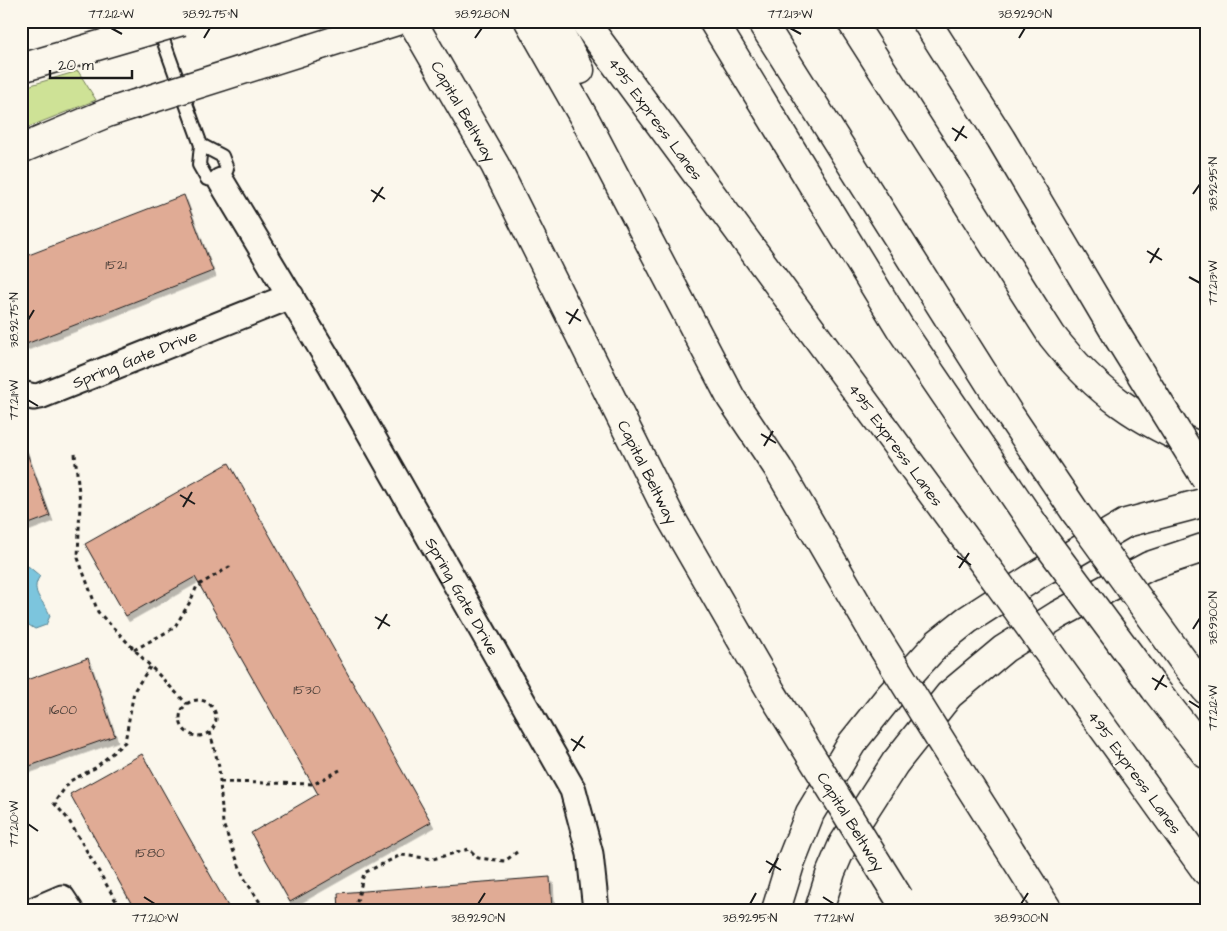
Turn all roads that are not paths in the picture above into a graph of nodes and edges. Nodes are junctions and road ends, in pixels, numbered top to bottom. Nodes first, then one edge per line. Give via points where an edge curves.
1 (156, 21) edge
2 (182, 21) edge
3 (397, 21) edge
4 (412, 21) edge
5 (529, 21) edge
6 (553, 21) edge
7 (584, 21) edge
8 (713, 21) edge
9 (761, 21) edge
10 (851, 21) edge
11 (926, 21) edge
12 (21, 68) edge
13 (201, 145) junction
14 (21, 149) edge
15 (221, 181) junction
16 (291, 296) junction
17 (26, 401) edge
18 (1206, 449) edge
19 (778, 468) junction
20 (1206, 480) edge
21 (1206, 502) edge
22 (1206, 547) edge
23 (1206, 690) edge
24 (1206, 754) edge
25 (1206, 871) edge
26 (903, 904) edge
27 (34, 910) edge
28 (70, 910) edge
29 (596, 910) edge
30 (776, 910) edge
31 (819, 910) edge
32 (1048, 910) edge

1 - 13 lane
2 - 12 main road, bridge
3 - 14 main road, bridge via 108,113
4 - 26 main road, Capital Beltway, bridge via 495,165 671,518 772,693
5 - 19 main road via 587,122 731,398
6 - 19 main road via 678,259
7 - 25 main road, 495 Express Lanes, bridge
8 - 24 main road, bridge via 900,328 1043,538
9 - 23 main road, bridge via 1009,414 1076,513
10 - 18 main road via 1052,336 1078,368 1140,418
11 - 20 main road, bridge via 1001,139
13 - 15 lane via 199,165 207,179
13 - 15 lane via 222,156 228,169
15 - 16 street, Spring Gate Drive
16 - 17 street, Spring Gate Drive
16 - 29 street, Spring Gate Drive via 573,790 590,854
19 - 32 main road, bridge via 875,635
21 - 30 main road via 1126,523 1032,578 938,643 852,743 810,813
22 - 31 main road via 1150,566 1058,615 1004,649 949,696 895,763 843,844
27 - 28 street via 62,898

